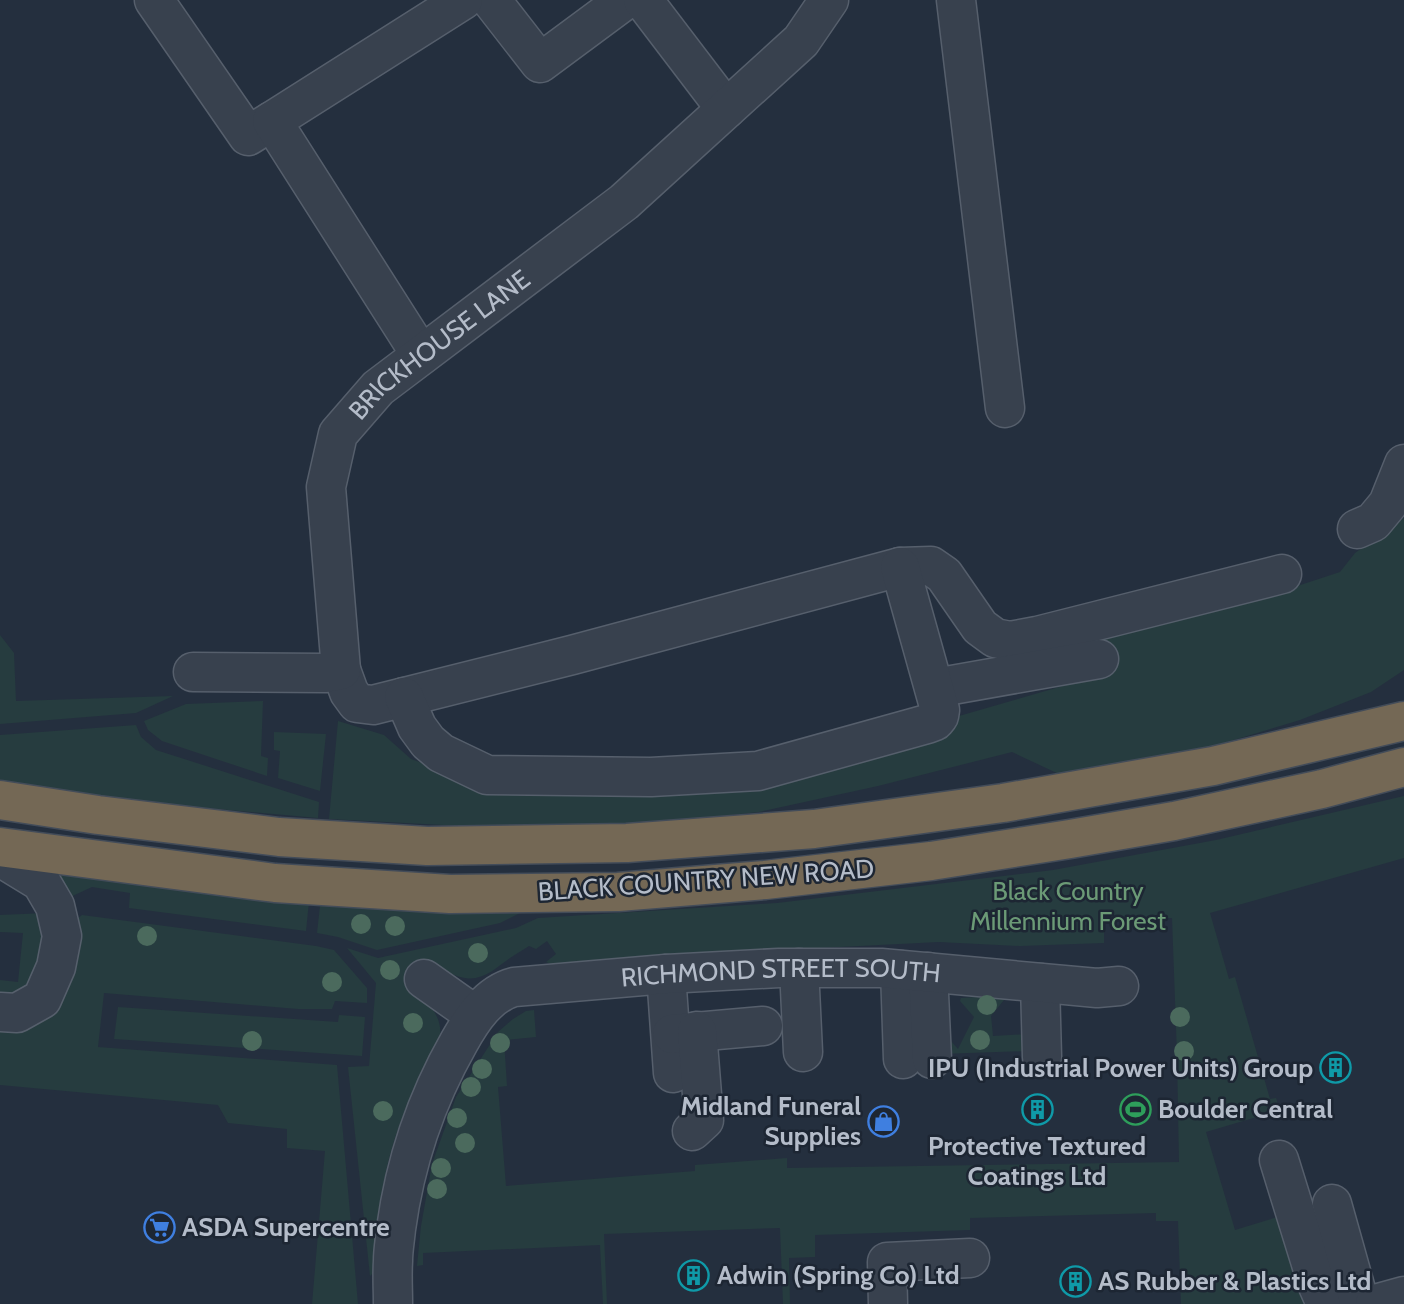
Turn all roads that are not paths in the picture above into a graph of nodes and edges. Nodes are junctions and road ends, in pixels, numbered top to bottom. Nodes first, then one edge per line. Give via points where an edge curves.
1 (154, 0) edge
2 (463, 0) edge
3 (491, 0) edge
4 (625, 0) edge
5 (643, 0) edge
6 (829, 0) edge
7 (956, 0) edge
8 (726, 109) junction
9 (272, 121) junction
10 (421, 355) junction
11 (1005, 408) dead end
12 (1404, 464) edge
13 (1357, 529) dead end
14 (900, 567) junction
15 (1283, 574) dead end
16 (1099, 659) dead end
17 (341, 670) junction
18 (193, 672) dead end
19 (935, 688) junction
20 (404, 697) junction
21 (1404, 721) edge
22 (1404, 767) edge
23 (0, 800) edge
24 (0, 846) edge
25 (0, 857) edge
26 (799, 968) junction
27 (914, 971) junction
28 (666, 974) junction
29 (424, 979) dead end
30 (0, 1012) edge
31 (475, 1015) junction
32 (763, 1026) dead end
33 (684, 1033) junction
34 (803, 1052) dead end
35 (1055, 1056) dead end
36 (918, 1059) dead end
37 (673, 1073) dead end
38 (692, 1131) dead end
39 (1279, 1160) dead end
40 (1332, 1204) dead end
41 (970, 1258) dead end
42 (1404, 1296) edge
43 (393, 1304) edge
44 (888, 1304) edge
45 (1326, 1304) edge
46 (1360, 1304) edge
47 (1375, 1304) edge

1 - 9 street via 248,135
2 - 9 street
3 - 4 street via 540,63
5 - 8 street
6 - 8 street, BRICKHOUSE LANE via 801,41
7 - 11 street
8 - 10 street, BRICKHOUSE LANE via 624,202
9 - 10 street
10 - 17 street, BRICKHOUSE LANE via 378,388 338,435 326,487
12 - 13 street via 1388,504 1373,523
14 - 15 street via 931,566 944,575 980,627 995,638 1010,641
14 - 19 street
14 - 20 street
16 - 19 street
17 - 18 street
17 - 20 street via 357,703 373,705
19 - 20 street via 939,716 928,724 758,771 651,777 487,775 428,742
21 - 23 highway, BLACK COUNTRY NEW ROAD via 1213,766 1003,803 814,829 627,843 427,846 279,837
22 - 24 highway, BLACK COUNTRY NEW ROAD via 1187,818 931,861 618,891 450,894 275,883
25 - 30 street via 41,882 55,906 62,936 56,967 42,999 17,1013
26 - 27 street, RICHMOND STREET SOUTH
26 - 28 street, RICHMOND STREET SOUTH
26 - 34 street
27 - 35 street, RICHMOND STREET SOUTH via 1080,985
27 - 36 street
28 - 31 street, RICHMOND STREET SOUTH via 514,987 503,990
28 - 33 street
29 - 31 street
31 - 43 street, RICHMOND STREET SOUTH via 430,1100 411,1154 393,1259
32 - 33 street
33 - 37 street
33 - 38 street via 704,1120
39 - 45 street
40 - 46 street
41 - 44 street via 887,1262
42 - 47 street

